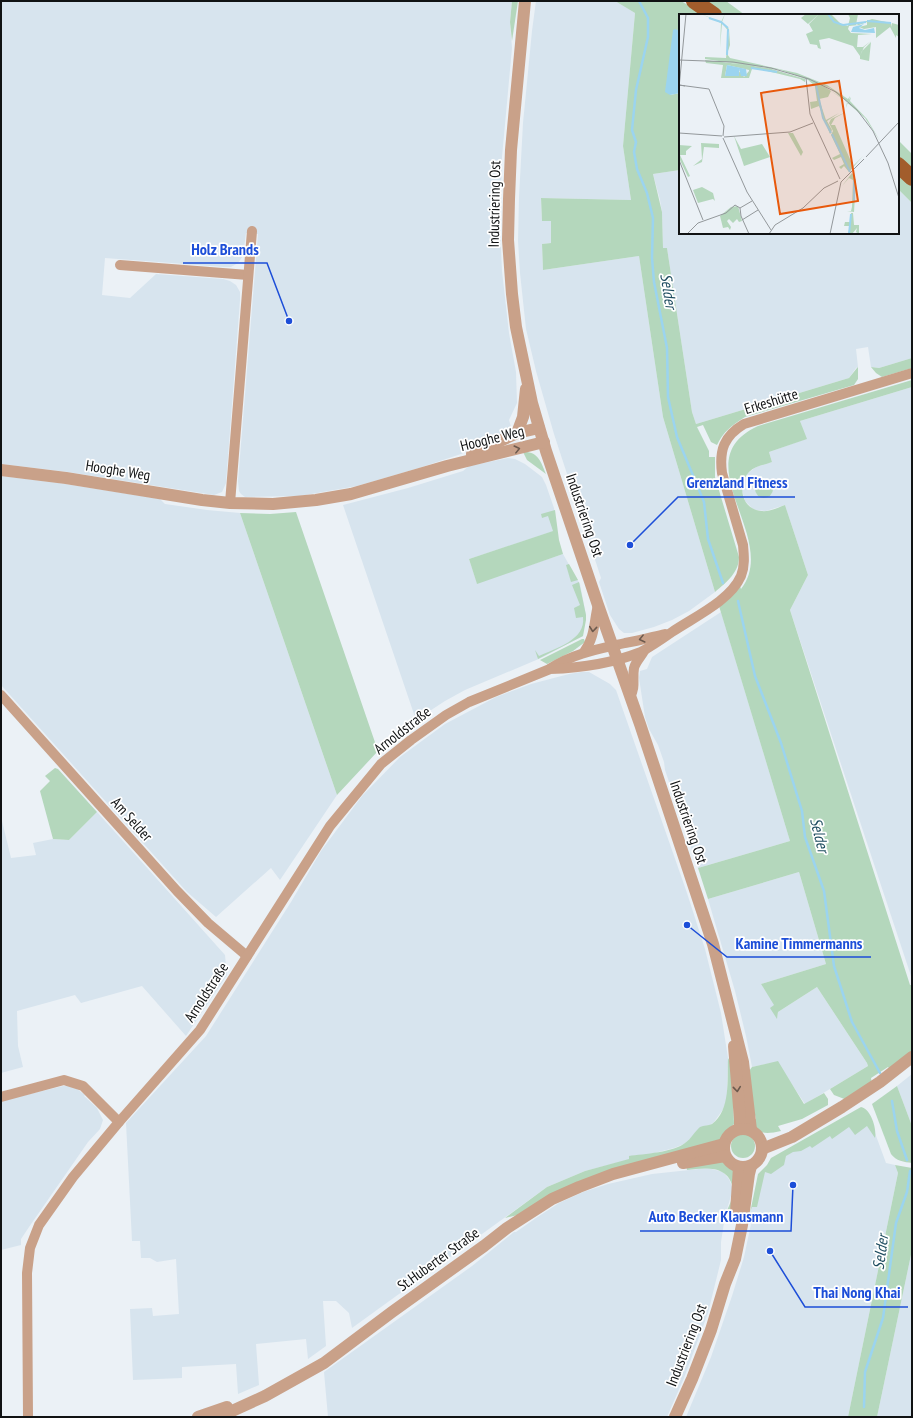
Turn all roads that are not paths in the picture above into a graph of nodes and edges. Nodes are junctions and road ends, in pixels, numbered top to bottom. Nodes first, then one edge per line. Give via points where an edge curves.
1 (525, 1) edge
2 (694, 1) edge
3 (713, 14) edge
4 (899, 166) edge
5 (912, 178) edge
6 (252, 231) dead end
7 (120, 265) dead end
8 (248, 275) junction
9 (912, 373) edge
10 (527, 381) junction
11 (539, 428) junction
12 (517, 433) junction
13 (544, 442) junction
14 (447, 466) junction
15 (1, 470) edge
16 (230, 503) junction
17 (598, 605) junction
18 (671, 632) junction
19 (612, 646) junction
20 (644, 651) junction
21 (584, 652) junction
22 (617, 659) junction
23 (550, 669) junction
24 (1, 695) edge
25 (630, 697) junction
26 (247, 956) junction
27 (912, 1057) edge
28 (1, 1097) edge
29 (119, 1122) junction
30 (753, 1136) junction
31 (724, 1150) junction
32 (745, 1166) junction
33 (265, 1396) junction
34 (28, 1417) edge
35 (198, 1417) edge
36 (219, 1417) edge
37 (675, 1417) edge

1 - 10 street, Industriering Ost via 510,150 508,240 516,327
2 - 3 main road
4 - 5 main road
6 - 8 street
7 - 8 street
8 - 16 street
9 - 18 street, Erkeshütte via 744,424 731,434 721,460 722,473 743,545 742,572 736,584 724,596
10 - 11 street, Industriering Ost
10 - 12 street, Hooghe Weg via 523,417
11 - 12 street, Hooghe Weg
11 - 13 street, Industriering Ost
12 - 14 street, Hooghe Weg
14 -> 13 street, Hooghe Weg
13 - 17 street, Industriering Ost
14 - 16 street, Hooghe Weg via 351,494 292,503
15 - 16 street, Hooghe Weg via 58,476
17 - 19 street, Industriering Ost
17 -> 21 street via 593,636
18 -> 19 street, Erkeshütte
18 - 20 street, Erkeshütte
19 - 21 street, Arnoldstraße
19 - 22 street, Industriering Ost
20 - 22 street, Erkeshütte
20 - 25 street via 636,664 633,674 634,690
21 - 23 street, Arnoldstraße
22 - 23 street, Arnoldstraße
22 - 25 street, Industriering Ost
23 - 26 street, Arnoldstraße via 469,702 440,719 381,764 330,826
24 - 26 street, Am Selder via 177,891
25 - 30 street, Industriering Ost via 710,937 743,1062
26 - 29 street, Arnoldstraße via 200,1030
27 - 30 street via 880,1082 792,1137
28 - 29 street via 64,1080 83,1086
29 - 34 street, Arnoldstraße via 47,1213 36,1230 30,1248 26,1294
30 - 31 street via 731,1132
30 - 32 street via 760,1157
31 - 32 street via 730,1163
31 - 33 street, St.Huberter Straße via 613,1174 552,1199 507,1228 324,1363
32 - 37 street, Industriering Ost via 725,1284 692,1379
33 - 35 street, St.Huberter Straße via 220,1408
33 - 36 street, St.Huberter Straße

